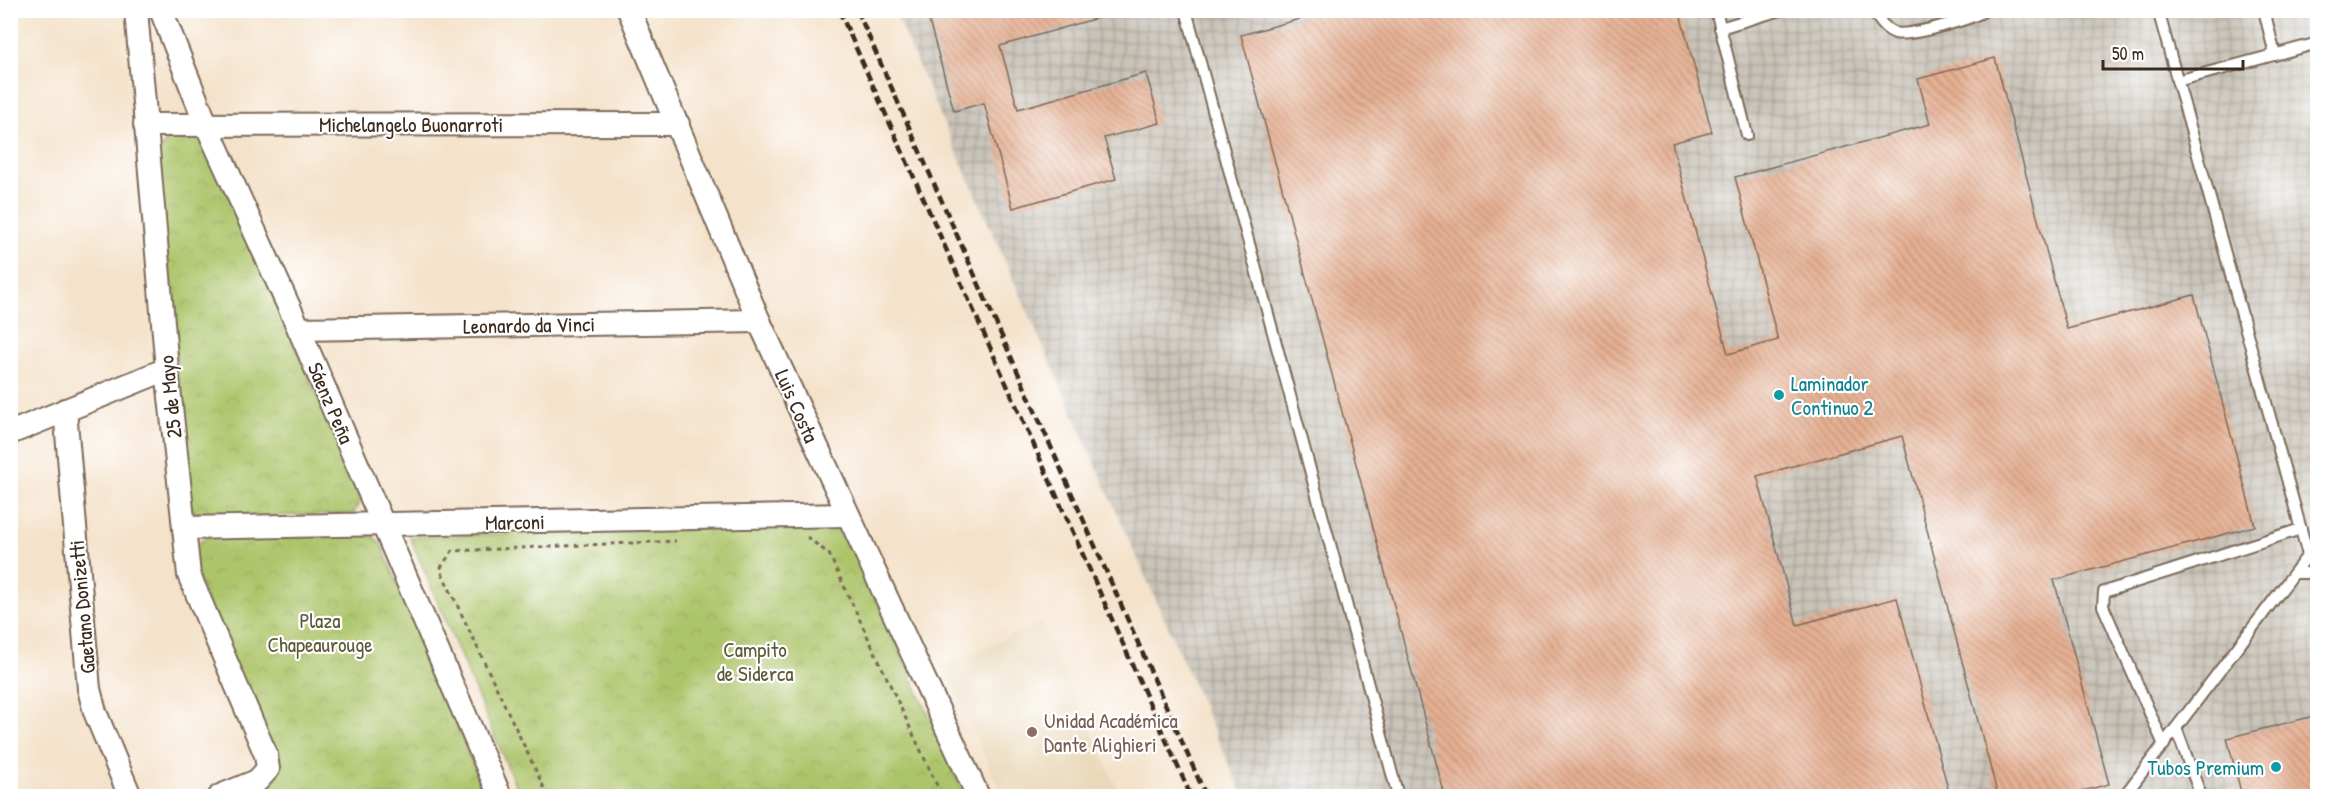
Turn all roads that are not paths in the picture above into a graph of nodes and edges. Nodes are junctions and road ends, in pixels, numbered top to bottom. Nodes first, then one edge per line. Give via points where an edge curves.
1 (136, 10) edge
2 (161, 10) edge
3 (629, 10) edge
4 (1186, 10) edge
5 (1716, 10) edge
6 (1781, 10) edge
7 (1873, 10) edge
8 (1985, 10) edge
9 (2158, 10) edge
10 (2264, 10) edge
11 (1720, 28) junction
12 (2318, 43) edge
13 (2275, 55) junction
14 (2178, 81) junction
15 (145, 124) junction
16 (206, 124) junction
17 (678, 124) junction
18 (1747, 135) dead end
19 (759, 321) junction
20 (299, 329) junction
21 (167, 369) junction
22 (65, 410) junction
23 (10, 433) edge
24 (847, 515) junction
25 (383, 524) junction
26 (183, 528) junction
27 (2301, 529) junction
28 (2318, 542) edge
29 (2308, 555) junction
30 (2295, 573) junction
31 (2318, 573) edge
32 (2176, 728) junction
33 (2164, 745) junction
34 (130, 796) edge
35 (220, 796) edge
36 (500, 796) edge
37 (978, 796) edge
38 (1398, 796) edge
39 (2124, 796) edge
40 (2201, 796) edge

1 - 15 street, 25 de Mayo
2 - 16 street, Sáenz Peña
3 - 17 street, Luis Costa
4 - 38 lane
5 - 11 lane
6 - 11 lane
7 - 8 lane via 1884,26 1897,34 1916,32
9 - 14 lane
10 - 13 lane
11 - 18 lane
12 - 13 lane
13 - 14 lane
14 - 27 lane
15 - 16 street, Michelangelo Buonarroti
15 - 21 street, 25 de Mayo
16 - 17 street, Michelangelo Buonarroti
16 - 20 street, Sáenz Peña
17 - 19 street, Luis Costa
19 - 20 street, Leonardo da Vinci
19 - 24 street, Luis Costa
20 - 25 street, Sáenz Peña
21 - 22 street
21 - 26 street, 25 de Mayo
22 - 23 street
22 - 34 street, Gaetano Donizetti via 89,689
24 - 25 street, Marconi
24 - 37 street, Luis Costa
25 - 26 street, Marconi
25 - 36 street, Sáenz Peña
26 - 35 street, 25 de Mayo via 196,597 266,755 268,769 257,781
27 - 29 lane
27 - 33 lane via 2104,592 2103,606
28 - 29 lane
29 - 30 lane
30 - 31 lane
30 - 32 lane
32 - 33 lane
32 - 40 lane
33 - 39 lane

